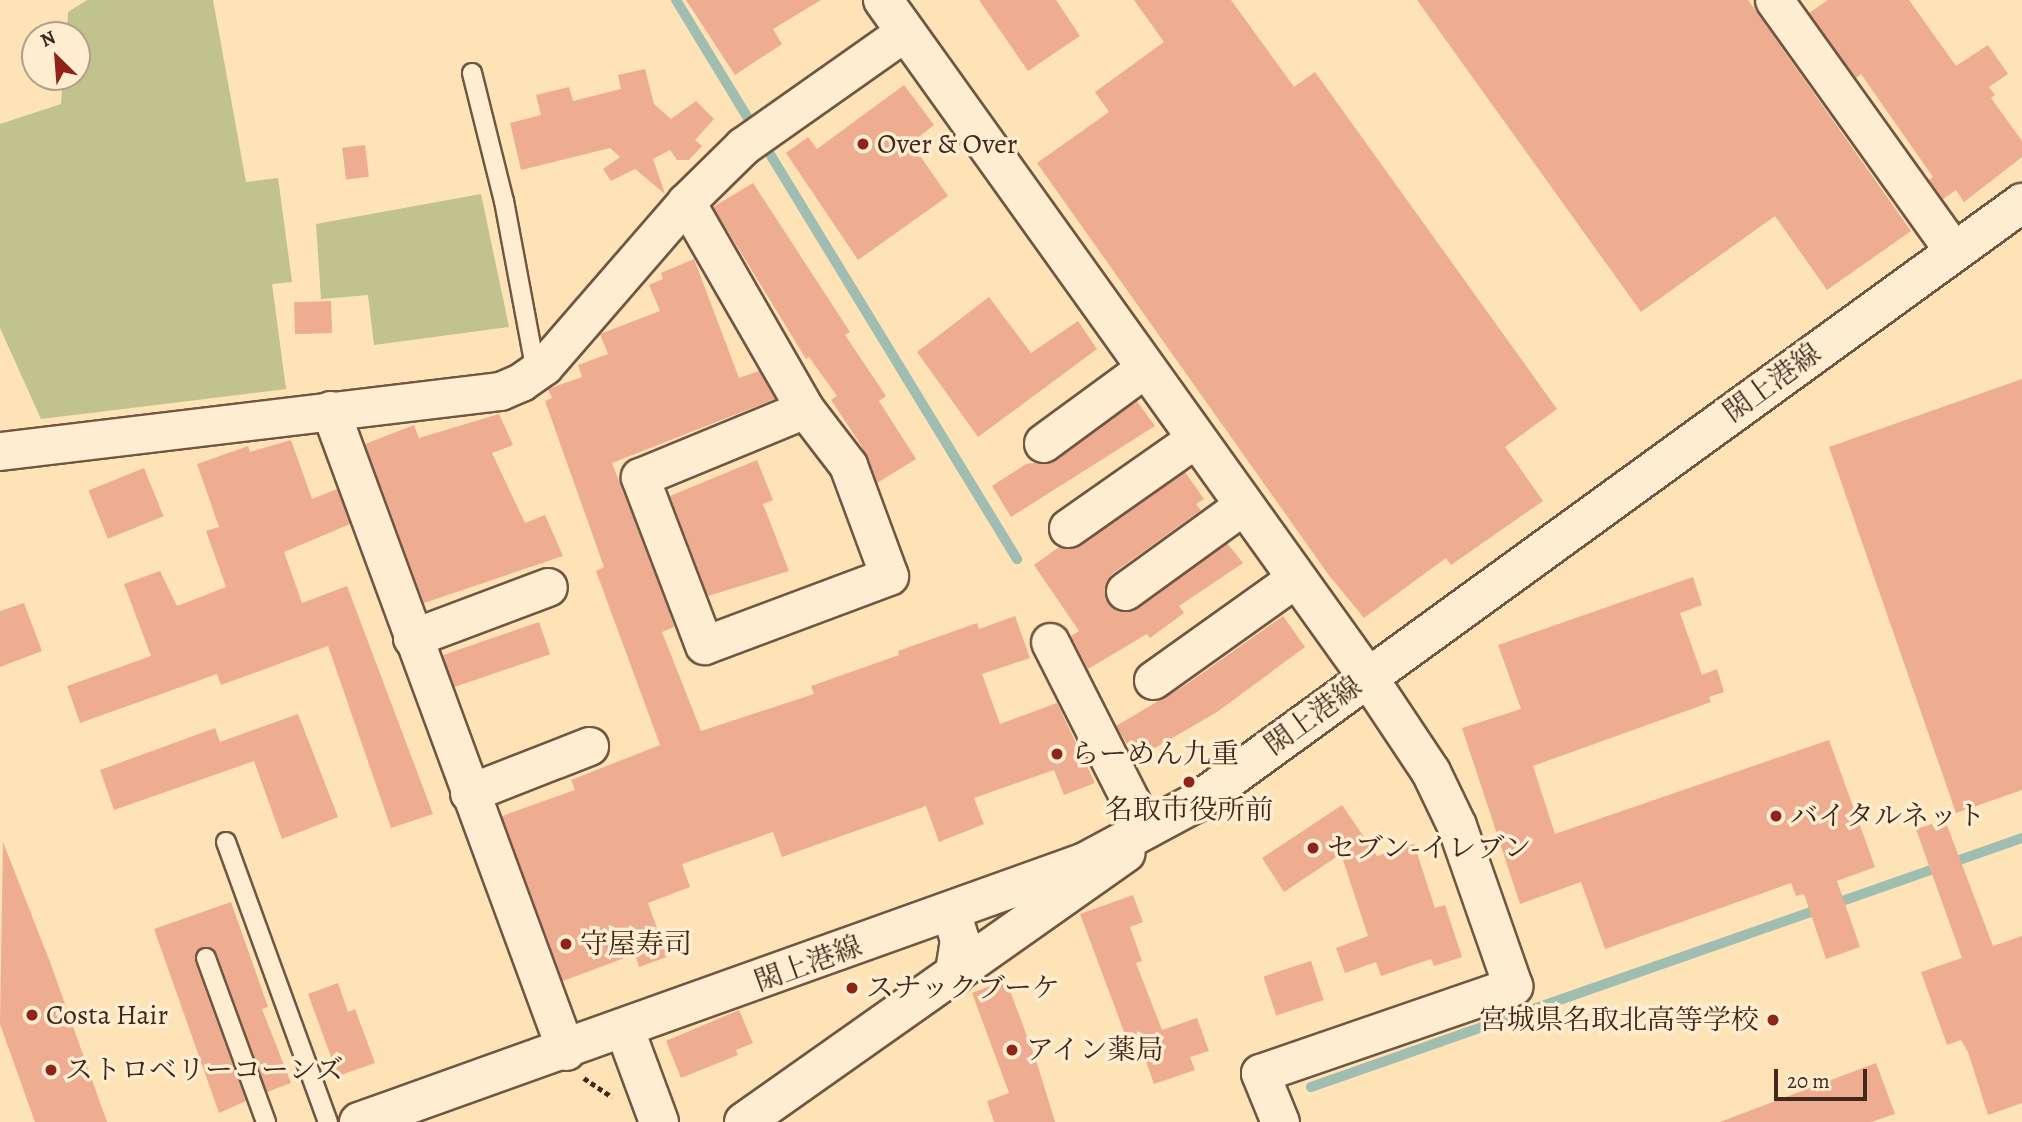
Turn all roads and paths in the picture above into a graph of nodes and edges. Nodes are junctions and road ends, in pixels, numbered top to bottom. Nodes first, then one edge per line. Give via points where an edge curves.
1 (883, 0) edge
2 (1774, 0) edge
3 (903, 33) junction
4 (472, 73) dead end
5 (686, 202) junction
6 (2022, 203) edge
7 (1954, 251) junction
8 (1145, 368) junction
9 (536, 372) junction
10 (805, 409) junction
11 (330, 410) junction
12 (1196, 438) junction
13 (1043, 443) dead end
14 (0, 451) edge
15 (1244, 505) junction
16 (1068, 528) dead end
17 (1296, 578) junction
18 (548, 587) dead end
19 (1125, 591) dead end
20 (412, 638) junction
21 (1051, 642) dead end
22 (1367, 676) junction
23 (1153, 680) dead end
24 (589, 746) dead end
25 (469, 793) junction
26 (1197, 802) junction
27 (1145, 829) junction
28 (226, 842) dead end
29 (951, 911) junction
30 (206, 958) dead end
31 (954, 976) junction
32 (1513, 986) joint
33 (625, 1030) junction
34 (574, 1064) junction
35 (620, 1110) dead end
36 (266, 1122) edge
37 (328, 1122) edge
38 (359, 1122) edge
39 (659, 1122) edge
40 (744, 1122) edge
41 (1280, 1122) edge

1 - 3 main road
2 - 7 street
3 - 5 street via 756,136
3 - 8 main road
4 - 9 lane via 504,201
5 - 9 street
5 - 10 street
6 - 7 main road, 閖上港線
7 - 22 main road, 閖上港線
8 - 12 main road
8 - 13 street
9 - 11 street via 500,391
10 - 10 street via 848,465 889,576 704,645 640,477
11 - 14 street
11 - 20 street
12 - 15 main road
12 - 16 street
15 - 17 main road
15 - 19 street
17 - 22 main road
17 - 23 street
18 - 20 street
20 - 25 street
21 - 27 street
22 - 26 main road, 閖上港線
22 - 32 main road via 1431,772 1457,826
24 - 25 street
25 - 34 street
26 - 27 main road, 閖上港線
26 - 31 main road
27 - 29 main road, 閖上港線 via 1085,862
28 - 37 lane
29 - 31 main road via 960,940
29 - 33 main road, 閖上港線
30 - 36 lane
31 - 40 main road
32 - 41 street via 1260,1073
33 - 34 main road, 閖上港線
33 - 39 main road
34 - 35 path via 614,1098
34 - 38 main road, 閖上港線

